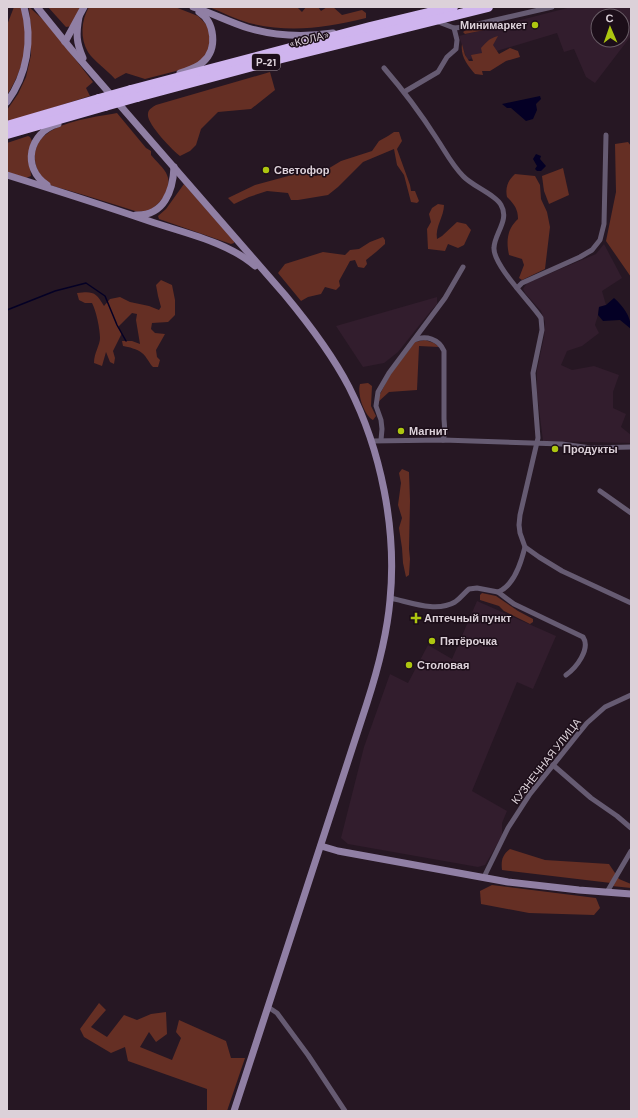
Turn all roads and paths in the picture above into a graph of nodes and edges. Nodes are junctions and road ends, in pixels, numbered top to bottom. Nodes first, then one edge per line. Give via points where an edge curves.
1 (24, 7) edge
2 (37, 7) edge
3 (84, 7) edge
4 (190, 7) edge
5 (193, 7) edge
6 (453, 7) edge
7 (488, 7) edge
8 (552, 7) edge
9 (79, 17) junction
10 (434, 20) junction
11 (370, 27) junction
12 (454, 28) junction
13 (65, 42) junction
14 (86, 66) junction
15 (384, 68) dead end
16 (161, 82) junction
17 (404, 92) junction
18 (134, 94) junction
19 (7, 102) edge
20 (102, 102) junction
21 (7, 126) edge
22 (7, 134) edge
23 (606, 135) dead end
24 (174, 167) junction
25 (7, 174) edge
26 (56, 190) junction
27 (130, 214) junction
28 (463, 267) dead end
29 (269, 277) junction
30 (517, 288) junction
31 (413, 340) junction
32 (380, 440) junction
33 (443, 440) junction
34 (371, 441) junction
35 (536, 444) junction
36 (631, 447) edge
37 (600, 491) dead end
38 (631, 513) edge
39 (525, 547) junction
40 (498, 592) junction
41 (390, 598) junction
42 (631, 603) edge
43 (566, 675) dead end
44 (631, 695) edge
45 (553, 765) junction
46 (631, 828) edge
47 (321, 846) junction
48 (631, 851) edge
49 (484, 877) junction
50 (607, 892) junction
51 (631, 894) edge
52 (268, 1007) junction
53 (234, 1111) edge
54 (345, 1111) edge

1 - 19 main road via 28,29 26,61 19,82
2 - 13 main road
3 - 9 main road
4 - 16 main road via 202,13 210,24 213,37 210,54 200,64
5 - 11 main road via 250,28 281,34 314,35 361,26
6 - 11 highway, «КОЛА» / Р-21
7 - 10 highway, «КОЛА» / Р-21
8 - 12 street
9 - 13 main road
9 - 14 main road via 77,42
10 - 12 street
10 - 18 highway, «КОЛА» / Р-21
11 - 16 highway, «КОЛА» / Р-21
12 - 17 street via 456,49 447,57 438,72
13 - 14 main road
14 - 24 main road
15 - 17 street
16 - 18 highway, «КОЛА» / Р-21
17 - 30 street via 462,176 501,204 504,217 494,248 497,260
18 - 20 highway, Р-21, bridge
20 - 21 highway, Р-21
20 - 22 highway, Р-21
20 - 26 main road via 84,116 45,129 36,140 31,157 34,170 41,181
23 - 30 street via 604,224 600,240 592,250 580,258 522,283
24 - 27 main road via 172,186 163,203 150,213
24 - 29 main road
25 - 26 main road
26 - 27 main road
27 - 29 main road via 232,250
28 - 31 street via 445,298
29 - 34 main road via 312,329 333,360 358,407
30 - 35 street via 541,318 542,330 533,373 538,438
31 - 32 street via 378,392 376,406 381,420
31 - 33 street via 432,339 444,351
32 - 33 street
32 - 34 street
33 - 35 street
34 - 41 main road via 389,520
35 - 36 street via 591,448
35 - 39 street via 520,515 520,533
37 - 38 street
39 - 40 street via 511,581
39 - 42 street via 562,571
40 - 41 street via 469,589 454,602 434,606
40 - 43 street via 528,612 583,637 586,644 584,651 574,668
41 - 47 main road via 385,636 373,684
44 - 45 street, КУЗНЕЧНАЯ УЛИЦА via 599,712
45 - 46 street
45 - 49 street, КУЗНЕЧНАЯ УЛИЦА via 508,828
47 - 49 main road via 345,853
47 - 52 main road
48 - 50 street
49 - 50 main road
50 - 51 main road
52 - 53 main road
52 - 54 street via 277,1013

